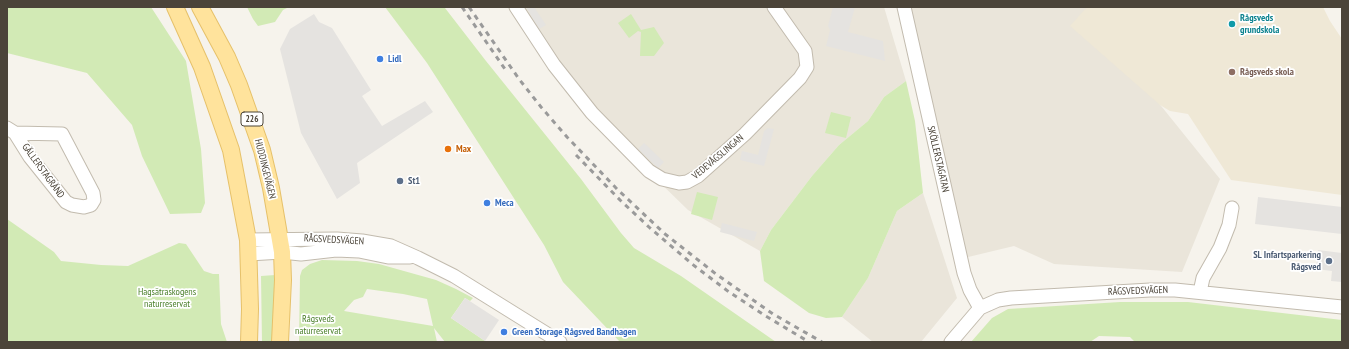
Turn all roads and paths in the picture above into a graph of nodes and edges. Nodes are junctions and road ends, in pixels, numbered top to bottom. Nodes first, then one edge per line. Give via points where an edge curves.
1 (174, 7) edge
2 (200, 7) edge
3 (516, 7) edge
4 (774, 7) edge
5 (904, 7) edge
6 (11, 131) edge
7 (1232, 208) dead end
8 (281, 245) junction
9 (249, 247) junction
10 (1200, 292) junction
11 (1342, 307) edge
12 (980, 308) junction
13 (249, 342) edge
14 (280, 342) edge
15 (560, 342) edge
16 (951, 342) edge

1 - 9 main road via 202,67 231,150
2 - 8 main road, HUDDINGEVÄGEN / 226 via 227,57 250,113 271,188
3 - 4 street, VEDEVÅGSLINGAN via 554,65 592,113 649,171 662,179 679,183 698,176 745,134 802,76 807,67 805,51
5 - 12 street, SKÖLLERSTAGATAN via 964,273
6 - 6 street, GÄLLERSTAGRÄND via 62,134 93,193 94,200 91,206 84,207 66,202
7 - 10 street via 1229,225 1220,248 1203,278
8 - 9 street, RÅGSVEDSVÄGEN
8 - 14 main road, HUDDINGEVÄGEN / 226 via 283,280
8 - 15 street, RÅGSVEDSVÄGEN via 310,239 362,241 391,246 454,276
9 - 13 main road
10 - 11 street, RÅGSVEDSVÄGEN
10 - 12 street, RÅGSVEDSVÄGEN via 1150,290 1011,298 998,300
12 - 16 street, RÅGSVEDSVÄGEN

